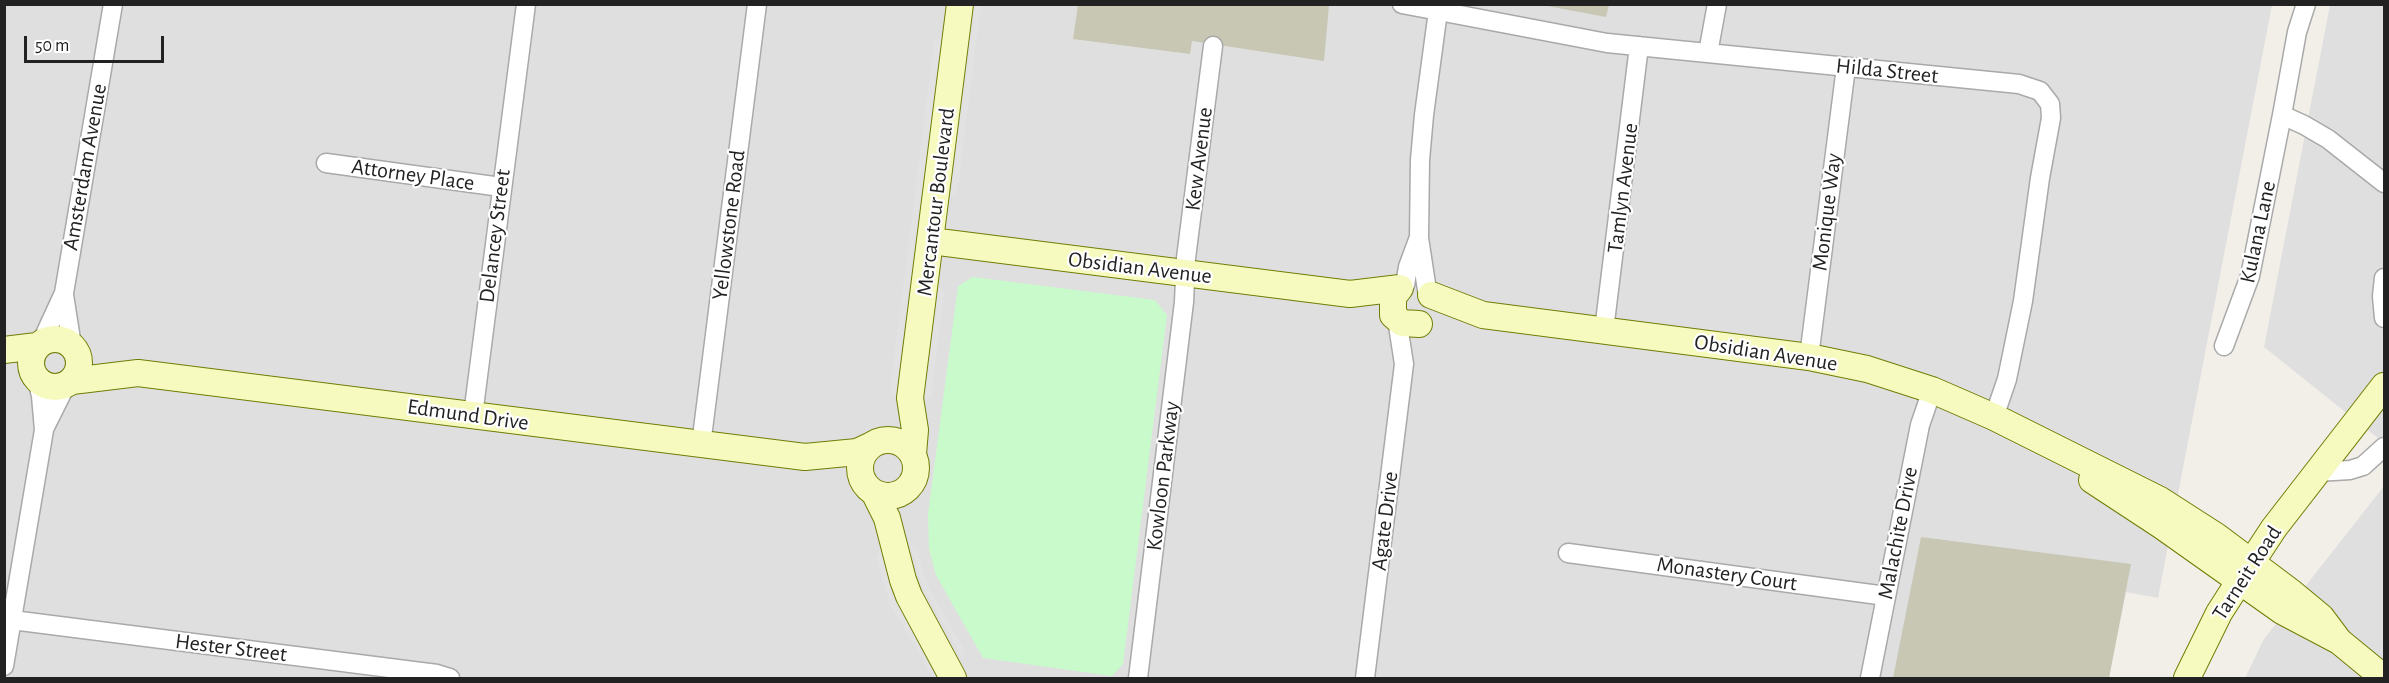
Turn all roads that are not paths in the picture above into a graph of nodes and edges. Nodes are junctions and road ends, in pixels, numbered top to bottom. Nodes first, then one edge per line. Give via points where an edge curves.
1 (113, 4) edge
2 (526, 4) edge
3 (758, 4) edge
4 (960, 4) edge
5 (1402, 4) edge
6 (1717, 4) edge
7 (2306, 4) edge
8 (1438, 11) junction
9 (1213, 46) dead end
10 (1640, 46) junction
11 (1708, 53) junction
12 (1846, 67) junction
13 (2282, 115) junction
14 (326, 163) dead end
15 (2385, 183) edge
16 (501, 187) junction
17 (931, 241) junction
18 (1186, 273) junction
19 (2385, 278) edge
20 (1416, 290) junction
21 (64, 293) junction
22 (1350, 294) junction
23 (1483, 315) junction
24 (2385, 318) edge
25 (1409, 320) junction
26 (1604, 330) junction
27 (39, 345) junction
28 (2224, 346) dead end
29 (74, 347) junction
30 (4, 350) edge
31 (1809, 357) junction
32 (4, 362) edge
33 (130, 372) junction
34 (35, 376) junction
35 (69, 383) junction
36 (2385, 386) edge
37 (1932, 390) junction
38 (910, 399) junction
39 (472, 415) junction
40 (1994, 417) junction
41 (44, 430) junction
42 (874, 444) junction
43 (701, 445) junction
44 (2385, 447) edge
45 (913, 454) junction
46 (805, 457) junction
47 (2317, 472) junction
48 (869, 488) junction
49 (906, 490) junction
50 (895, 544) junction
51 (1568, 553) dead end
52 (2244, 572) junction
53 (1886, 596) junction
54 (12, 620) junction
55 (4, 666) edge
56 (954, 674) edge
57 (450, 678) edge
58 (1138, 678) edge
59 (1365, 678) edge
60 (1870, 678) edge
61 (2187, 678) edge
62 (2385, 678) edge

1 - 21 street, Amsterdam Avenue
2 - 16 street, Delancey Street
3 - 43 street, Yellowstone Road
4 - 17 street, Mercantour Boulevard
5 - 8 street, Hilda Street
6 - 11 street
7 - 13 street, Kulana Lane
8 - 10 street, Hilda Street
8 - 20 street via 1421,140 1419,238 1408,267
9 - 18 street, Kew Avenue
10 - 11 street, Hilda Street
10 - 26 street, Tamlyn Avenue
11 - 12 street, Hilda Street
12 - 31 street, Monique Way
12 - 40 street, Hilda Street via 2019,84 2040,91 2050,104 2025,290 2007,379
13 - 15 street via 2328,139
13 - 28 street, Kulana Lane via 2250,276
14 - 16 street, Attorney Place
16 - 39 street, Delancey Street
17 - 18 street, Obsidian Avenue
17 - 38 street, Mercantour Boulevard
18 - 22 street, Obsidian Avenue
18 - 58 street, Kowloon Parkway
19 - 24 street
20 - 22 street, Obsidian Avenue
20 - 23 street, Obsidian Avenue
20 - 25 street via 1432,312
20 - 25 street via 1392,297
21 - 27 street, Amsterdam Avenue
21 - 29 street, Amsterdam Avenue
22 - 25 street, Obsidian Avenue
23 - 25 street, Obsidian Avenue
23 - 26 street, Obsidian Avenue
25 - 59 street, Agate Drive
26 - 31 street, Obsidian Avenue
27 - 29 street via 61,339
27 - 30 street
27 - 34 street via 31,359
29 - 33 street, Edmund Drive
29 - 35 street via 79,369
31 - 37 street, Obsidian Avenue via 1868,369
32 - 34 street
33 - 35 street, Edmund Drive
33 - 39 street, Edmund Drive
34 - 35 street via 51,387
34 - 41 street
35 - 41 street
36 - 47 street, Tarneit Road
37 - 40 street, Obsidian Avenue
37 - 53 street, Malachite Drive via 1920,425
38 - 42 street, Mercantour Boulevard via 892,428
38 - 45 street, Mercantour Boulevard via 915,430
39 - 43 street, Edmund Drive
40 - 52 street, Obsidian Avenue via 2160,500 2216,536
41 - 54 street
42 - 45 street via 894,441
42 - 46 street via 857,452
42 - 48 street via 861,459 860,467
43 - 46 street, Edmund Drive
44 - 47 street via 2363,466
45 - 49 street via 915,477
46 - 48 street
47 - 52 street, Tarneit Road
48 - 49 street via 891,496
48 - 50 street via 887,518
49 - 50 street
50 - 56 street via 909,596
51 - 53 street, Monastery Court
52 - 61 street, Tarneit Road
52 - 62 street, Obsidian Avenue via 2321,617 2339,641
53 - 60 street, Malachite Drive
54 - 55 street
54 - 57 street, Hester Street

